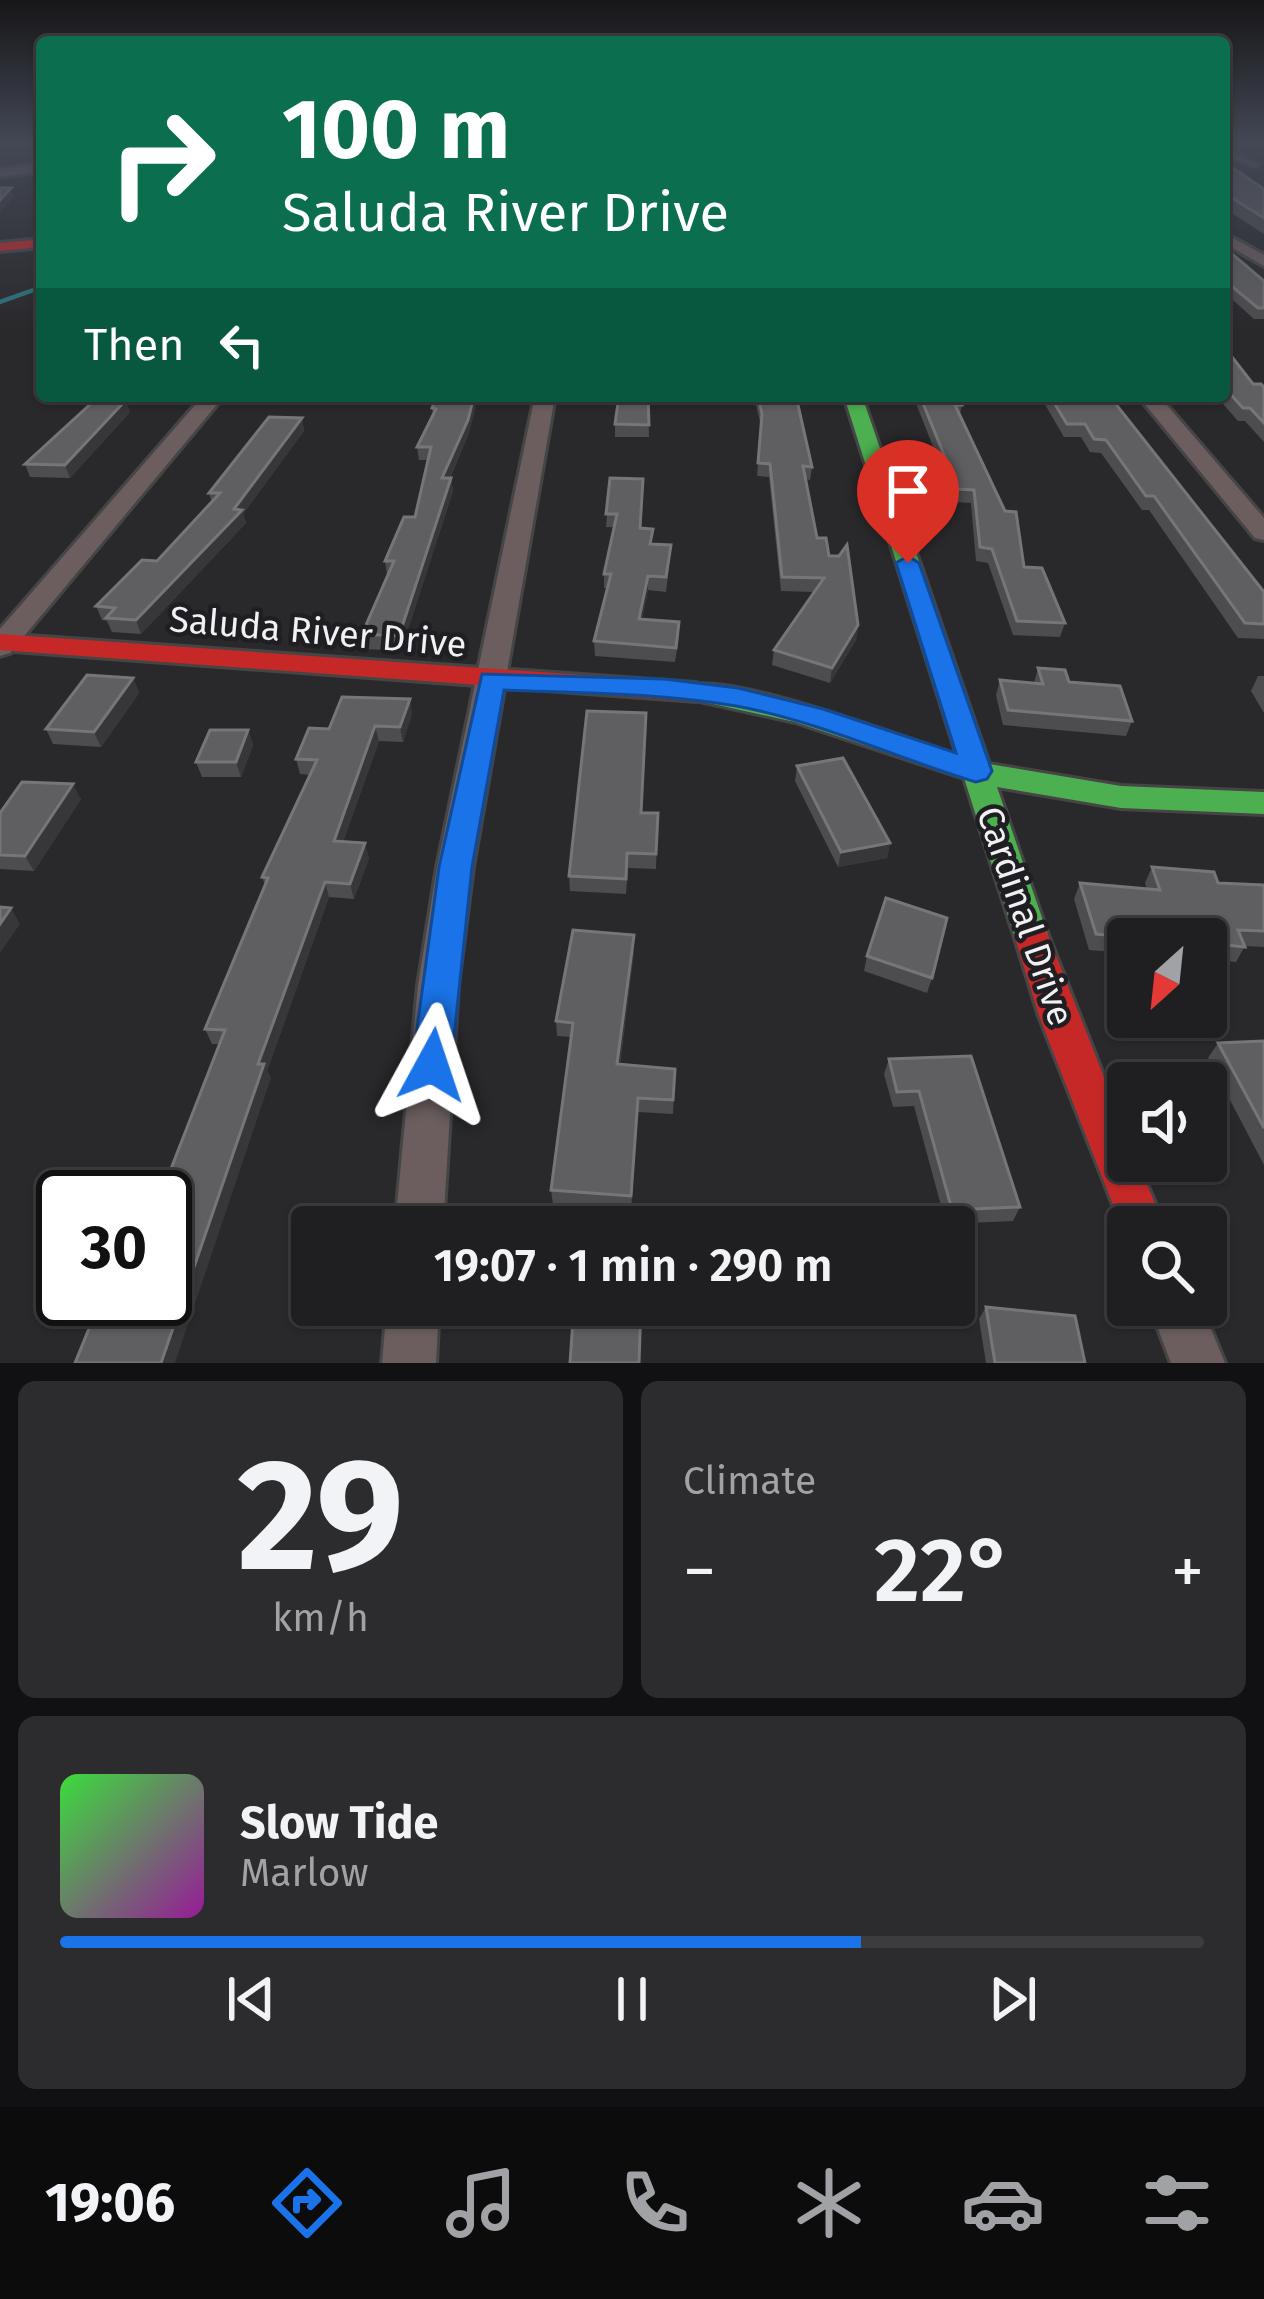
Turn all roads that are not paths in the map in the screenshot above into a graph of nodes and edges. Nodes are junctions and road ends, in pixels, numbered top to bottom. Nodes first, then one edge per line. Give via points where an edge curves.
1 (1230, 243) edge
2 (36, 244) edge
3 (0, 247) edge
4 (1264, 261) edge
5 (209, 402) edge
6 (544, 402) edge
7 (855, 402) edge
8 (1153, 402) edge
9 (1264, 532) edge
10 (1, 644) edge
11 (492, 680) junction
12 (976, 771) junction
13 (1264, 803) edge
14 (421, 1206) edge
15 (1135, 1206) edge
16 (412, 1326) edge
17 (1183, 1326) edge
18 (409, 1363) edge
19 (1198, 1363) edge

1 - 4 street
2 - 3 street
5 - 10 street
6 - 11 street
7 - 12 street, Cardinal Drive
8 - 9 street
10 - 11 street, Saluda River Drive
11 - 12 street, Saluda River Drive via 738,698
11 - 14 street via 438,985
12 - 13 street, Saluda River Drive via 1143,801
12 - 15 street, Cardinal Drive via 1058,1016
16 - 18 street
17 - 19 street

